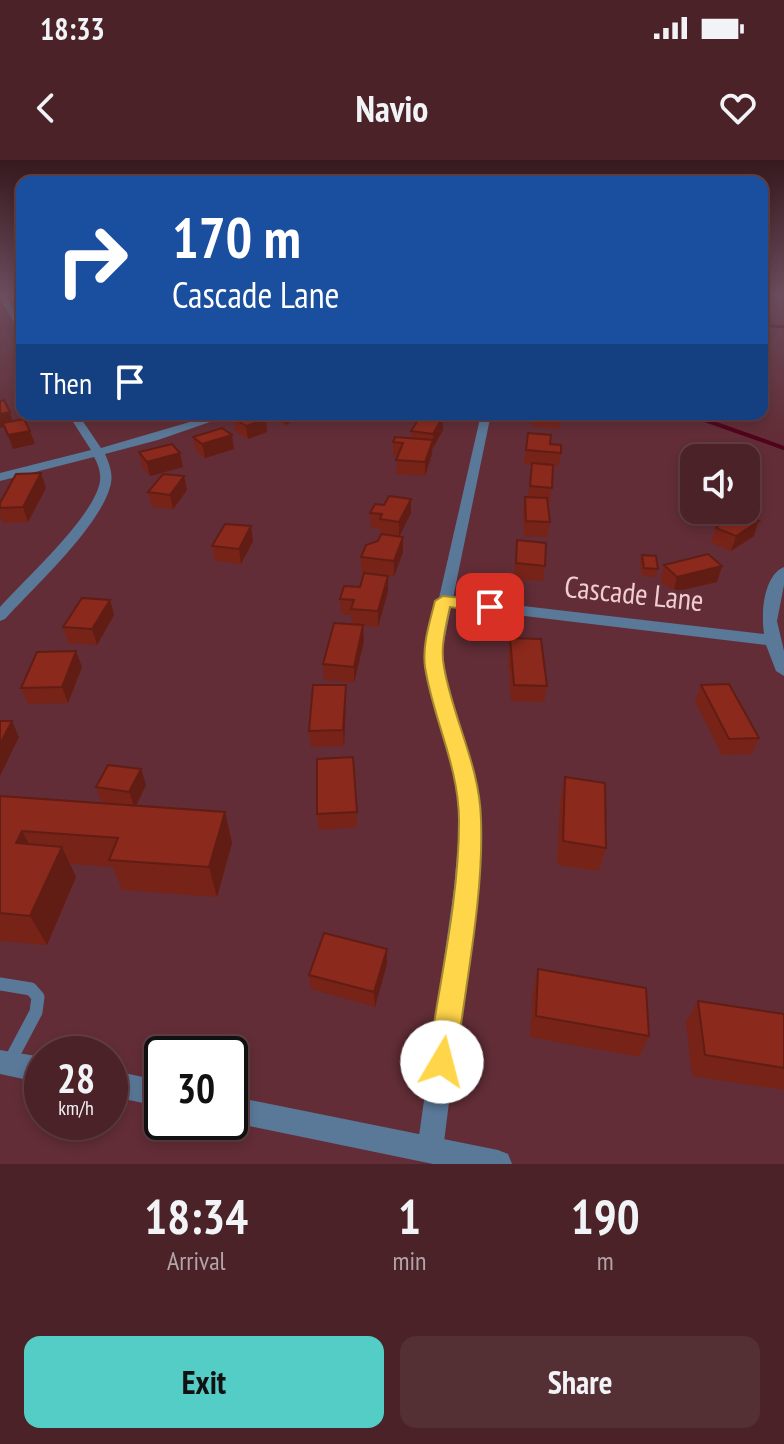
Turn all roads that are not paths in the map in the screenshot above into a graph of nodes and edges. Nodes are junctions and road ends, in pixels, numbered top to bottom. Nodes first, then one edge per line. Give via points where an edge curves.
1 (77, 420) edge
2 (207, 420) edge
3 (485, 420) edge
4 (97, 452) junction
5 (0, 477) edge
6 (784, 571) edge
7 (443, 601) junction
8 (0, 616) edge
9 (770, 640) junction
10 (784, 671) edge
11 (0, 984) edge
12 (4, 1063) edge
13 (24, 1067) edge
14 (248, 1113) edge
15 (430, 1150) junction
16 (498, 1164) edge

1 - 4 street
2 - 4 street
3 - 7 street
4 - 5 street
4 - 8 street via 107,481 96,506
6 - 9 street via 773,591
7 - 9 street, Cascade Lane
7 - 15 street via 434,665 466,774 470,820
9 - 10 street
11 - 12 lane via 31,989 38,997 36,1012
12 - 13 street
14 - 15 street
15 - 16 street

